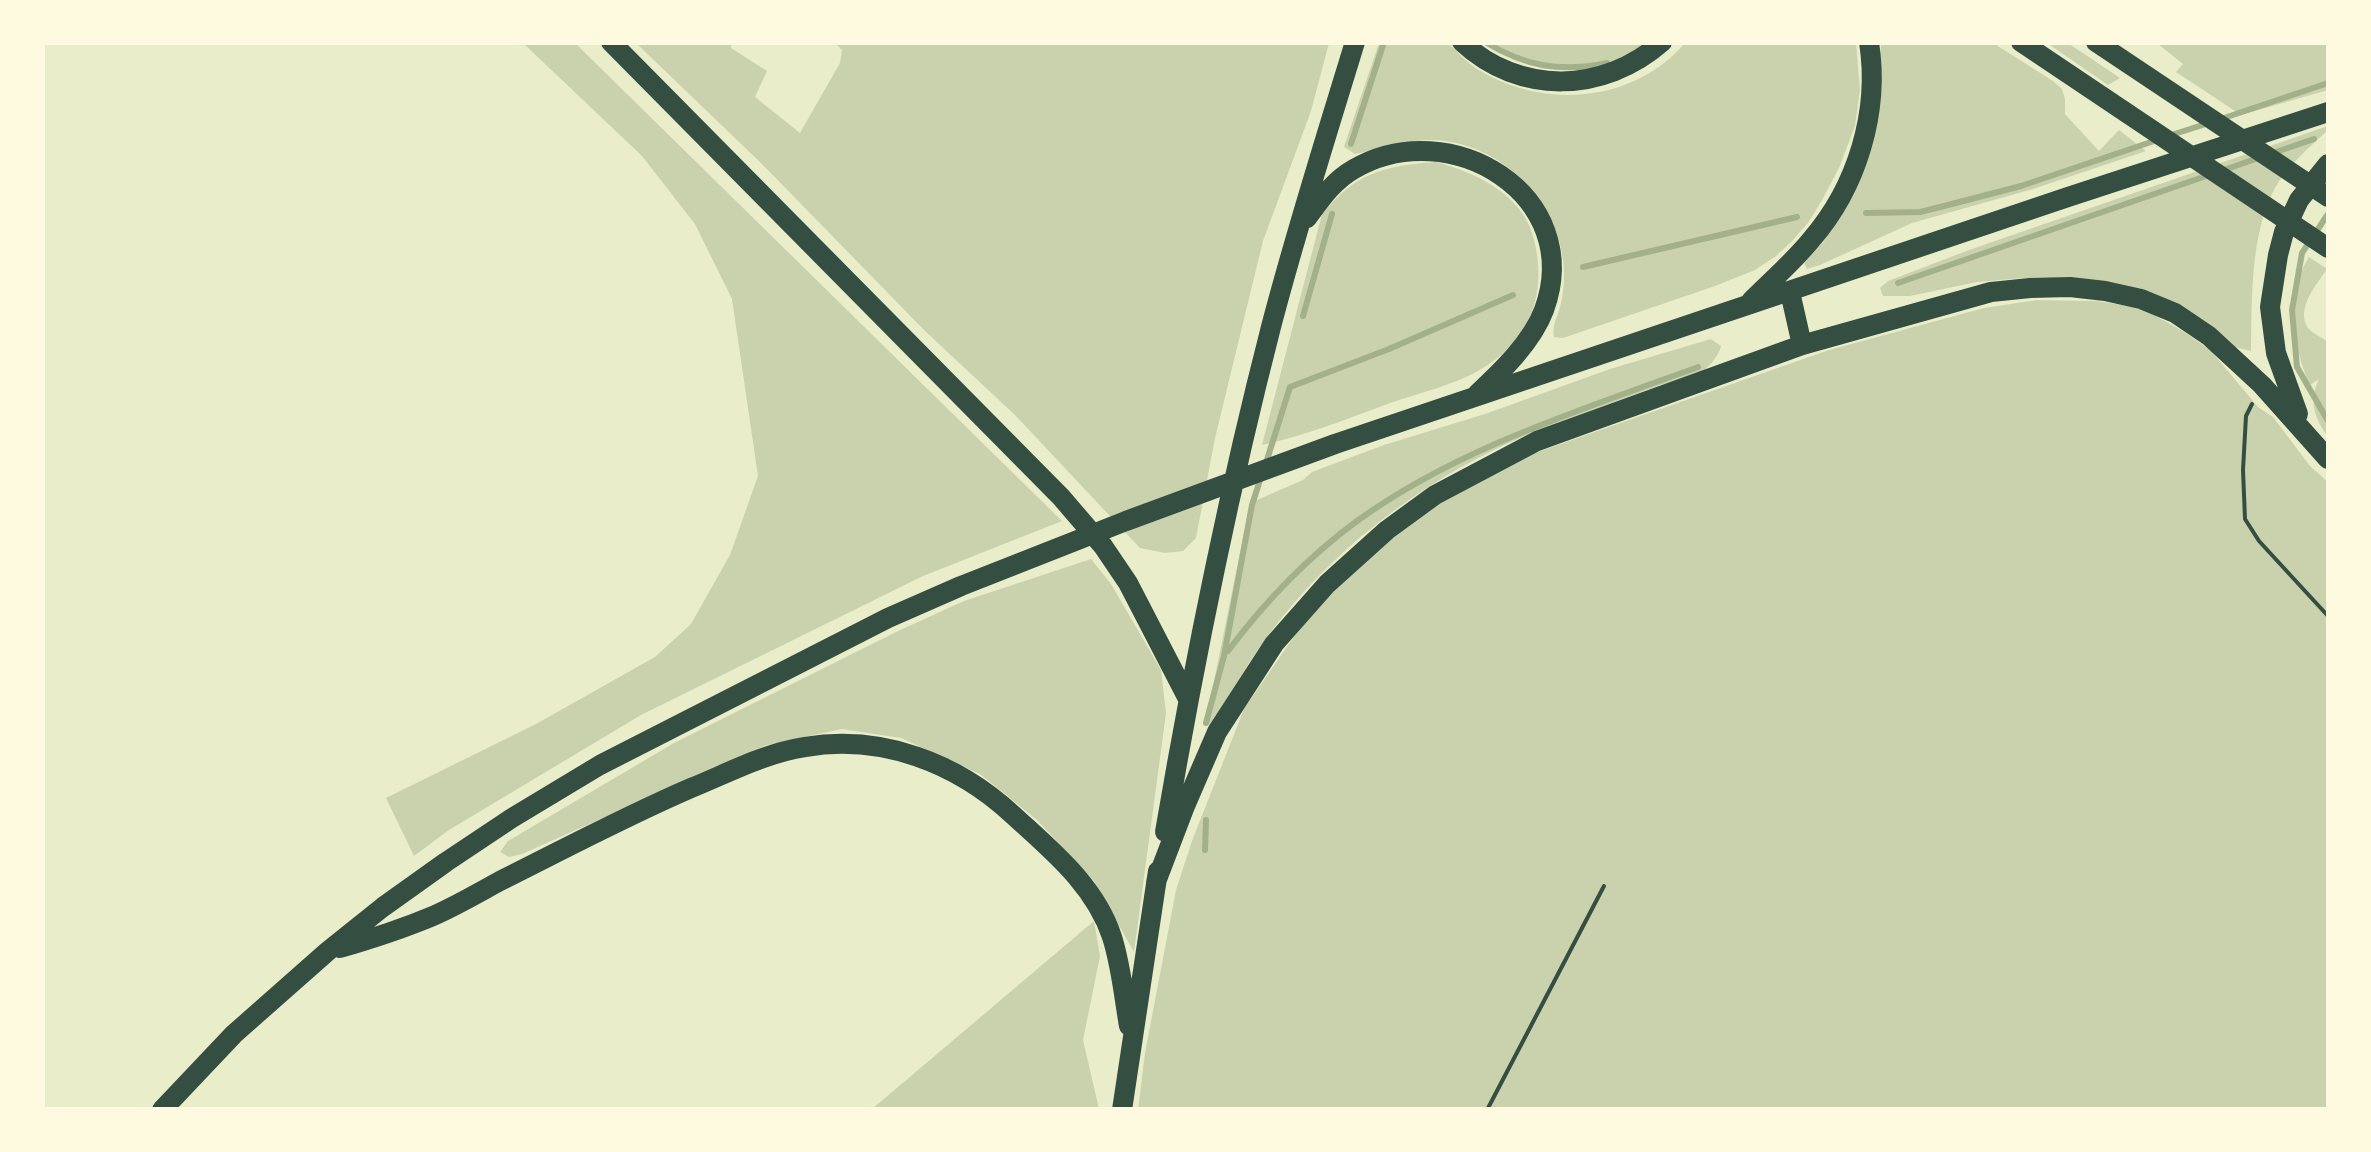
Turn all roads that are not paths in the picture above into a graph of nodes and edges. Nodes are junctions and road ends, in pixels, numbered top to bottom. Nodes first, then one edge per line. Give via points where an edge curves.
1 (611, 42) edge
2 (1355, 42) edge
3 (1462, 42) edge
4 (1662, 42) edge
5 (1869, 42) edge
6 (2021, 42) edge
7 (2096, 42) edge
8 (2328, 112) edge
9 (2328, 164) edge
10 (2328, 197) edge
11 (1298, 229) junction
12 (2328, 248) edge
13 (1790, 292) junction
14 (1744, 307) junction
15 (1802, 346) junction
16 (1472, 398) junction
17 (2305, 430) junction
18 (2328, 459) edge
19 (1188, 699) junction
20 (1156, 882) junction
21 (328, 951) junction
22 (1132, 1040) junction
23 (162, 1110) edge
24 (1122, 1110) edge

1 - 19 highway via 1061,497 1128,584
2 - 11 highway
3 - 4 highway via 1518,75 1567,82 1612,74
5 - 14 highway via 1868,120 1848,185 1814,237
6 - 12 highway
7 - 10 highway
8 - 13 highway
9 - 17 highway via 2298,200 2284,232 2270,307 2276,353
11 - 16 highway via 1340,178 1392,154 1451,153 1509,180 1546,230 1547,298 1525,342
11 - 19 highway via 1242,445
13 - 14 highway
13 - 15 highway
14 - 16 highway
15 - 17 highway via 1992,292 2106,291 2175,313 2209,336
15 - 20 highway via 1537,441 1435,495 1386,530 1274,644 1217,732
16 - 21 highway via 1335,444 888,618 600,765 446,862
17 - 18 highway
19 - 20 highway
20 - 22 highway
21 - 22 highway via 434,915 768,755 806,746 876,746 969,779 1065,862 1112,936
21 - 23 highway via 234,1034
22 - 24 highway

